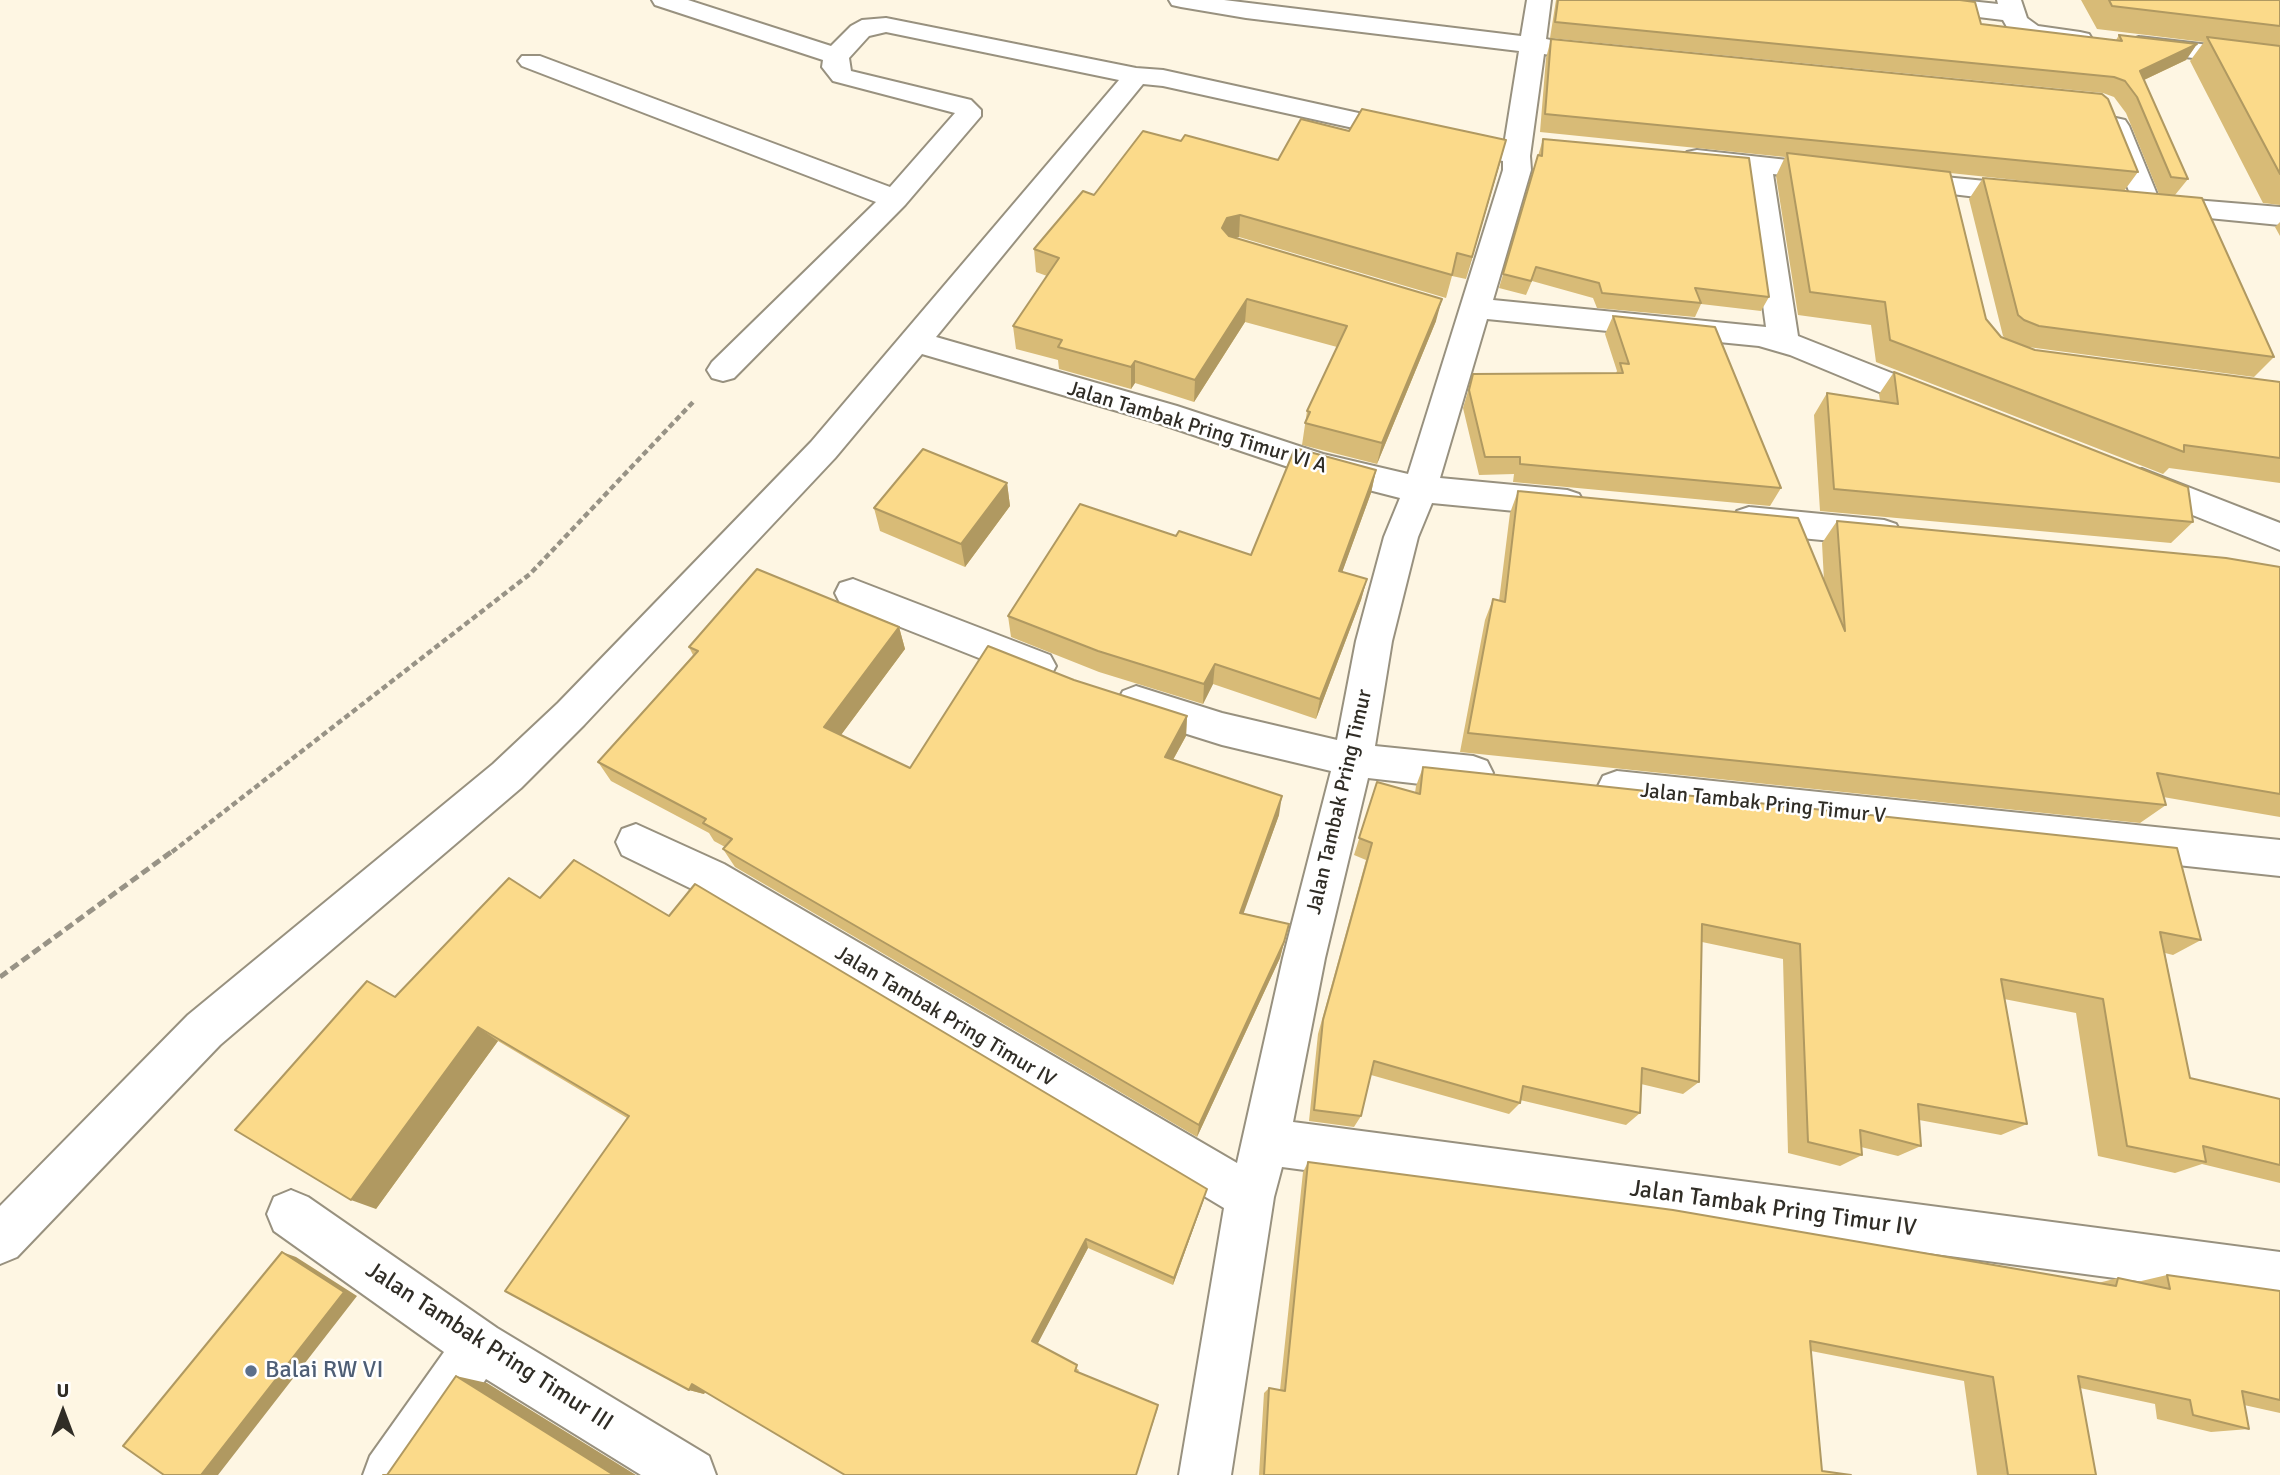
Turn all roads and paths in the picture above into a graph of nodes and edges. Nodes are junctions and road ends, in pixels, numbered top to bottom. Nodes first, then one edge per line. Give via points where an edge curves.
1 (664, 0) edge
2 (1181, 0) edge
3 (1539, 0) edge
4 (1896, 0) edge
5 (2010, 6) edge
6 (1532, 46) junction
7 (1587, 51) edge
8 (836, 56) junction
9 (531, 61) dead end
10 (2280, 61) edge
11 (1136, 76) junction
12 (2103, 105) edge
13 (1526, 147) junction
14 (1665, 155) edge
15 (1758, 163) junction
16 (1854, 175) edge
17 (1882, 178) edge
18 (2055, 196) edge
19 (895, 199) junction
20 (2280, 216) edge
21 (1465, 313) junction
22 (913, 341) junction
23 (1783, 341) junction
24 (723, 370) joint
25 (1960, 412) edge
26 (2114, 471) edge
27 (1420, 489) junction
28 (1601, 506) edge
29 (1712, 516) edge
30 (1919, 536) edge
31 (2280, 537) edge
32 (853, 593) dead end
33 (1065, 677) edge
34 (1103, 691) edge
35 (1353, 760) junction
36 (1505, 776) edge
37 (1574, 784) edge
38 (636, 842) dead end
39 (2280, 858) edge
40 (0, 977) edge
41 (1266, 1142) junction
42 (1250, 1198) junction
43 (291, 1213) dead end
44 (0, 1240) edge
45 (2280, 1276) edge
46 (479, 1346) junction
47 (389, 1475) edge
48 (690, 1475) edge
49 (1205, 1475) edge

1 - 8 street
2 - 6 street
3 - 6 street, Jalan Tambak Pring Timur
4 - 5 street
5 - 10 street via 2016,22 2031,32
6 - 7 street
6 - 13 street, Jalan Tambak Pring Timur
8 - 11 street via 860,31 886,25
8 - 19 street via 835,67 842,76 968,110 968,116
9 - 19 street
11 - 13 street
11 - 22 street
12 - 20 street via 2111,115 2134,204
13 - 21 street, Jalan Tambak Pring Timur
14 - 15 street
15 - 16 street
15 - 23 street
17 - 18 street via 1953,199
19 - 24 street
21 - 23 street
21 - 27 street, Jalan Tambak Pring Timur
22 - 27 street, Jalan Tambak Pring Timur VI A via 1166,414 1318,466
22 - 44 street via 823,450 571,714 507,776 204,1030
23 - 25 street
24 - 40 path via 530,574 120,893
26 - 31 street
27 - 28 street, Jalan Tambak Pring Timur VI A
27 - 35 street, Jalan Tambak Pring Timur via 1401,537 1374,641
29 - 30 street
32 - 33 street
34 - 35 street via 1222,729
35 - 36 street
35 - 41 street, Jalan Tambak Pring Timur via 1304,958
37 - 39 street, Jalan Tambak Pring Timur V
38 - 42 street, Jalan Tambak Pring Timur IV via 709,877
41 - 42 street, Jalan Tambak Pring Timur
41 - 45 street, Jalan Tambak Pring Timur IV
42 - 49 street, Jalan Tambak Pring Timur
43 - 46 street, Jalan Tambak Pring Timur III
46 - 47 street
46 - 48 street, Jalan Tambak Pring Timur III

